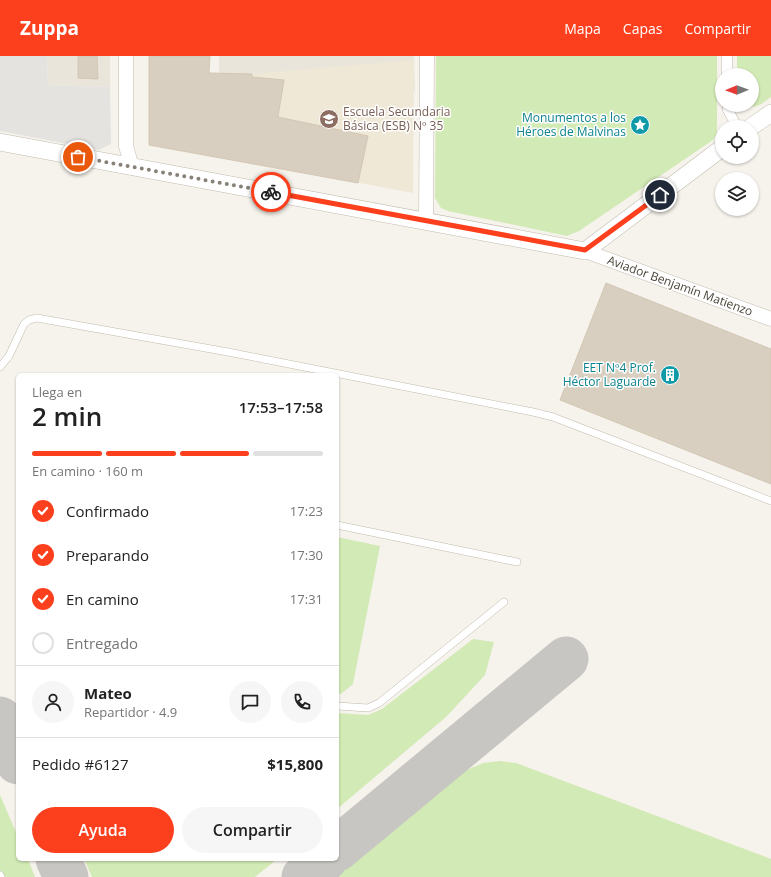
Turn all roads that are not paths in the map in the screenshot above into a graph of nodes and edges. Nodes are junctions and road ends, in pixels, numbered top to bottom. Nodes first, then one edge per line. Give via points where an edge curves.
1 (126, 56) edge
2 (426, 56) edge
3 (727, 56) edge
4 (727, 68) edge
5 (771, 113) edge
6 (759, 121) edge
7 (0, 142) edge
8 (715, 153) edge
9 (132, 167) junction
10 (426, 222) junction
11 (585, 250) junction
12 (771, 319) edge
13 (0, 367) edge
14 (335, 373) edge
15 (339, 374) edge
16 (771, 501) edge
17 (339, 525) edge
18 (517, 562) dead end
19 (504, 602) dead end
20 (339, 706) edge

1 - 9 street via 126,146
2 - 10 street
3 - 4 street
5 - 6 street
7 - 9 street, Aviador Benjamín Matienzo
8 - 11 street
9 - 10 street, Aviador Benjamín Matienzo
10 - 11 street, Aviador Benjamín Matienzo
11 - 12 street, Aviador Benjamín Matienzo
13 - 14 lane via 9,356 24,324 37,318
15 - 16 lane via 553,417
17 - 18 lane
19 - 20 lane via 379,703 368,708

